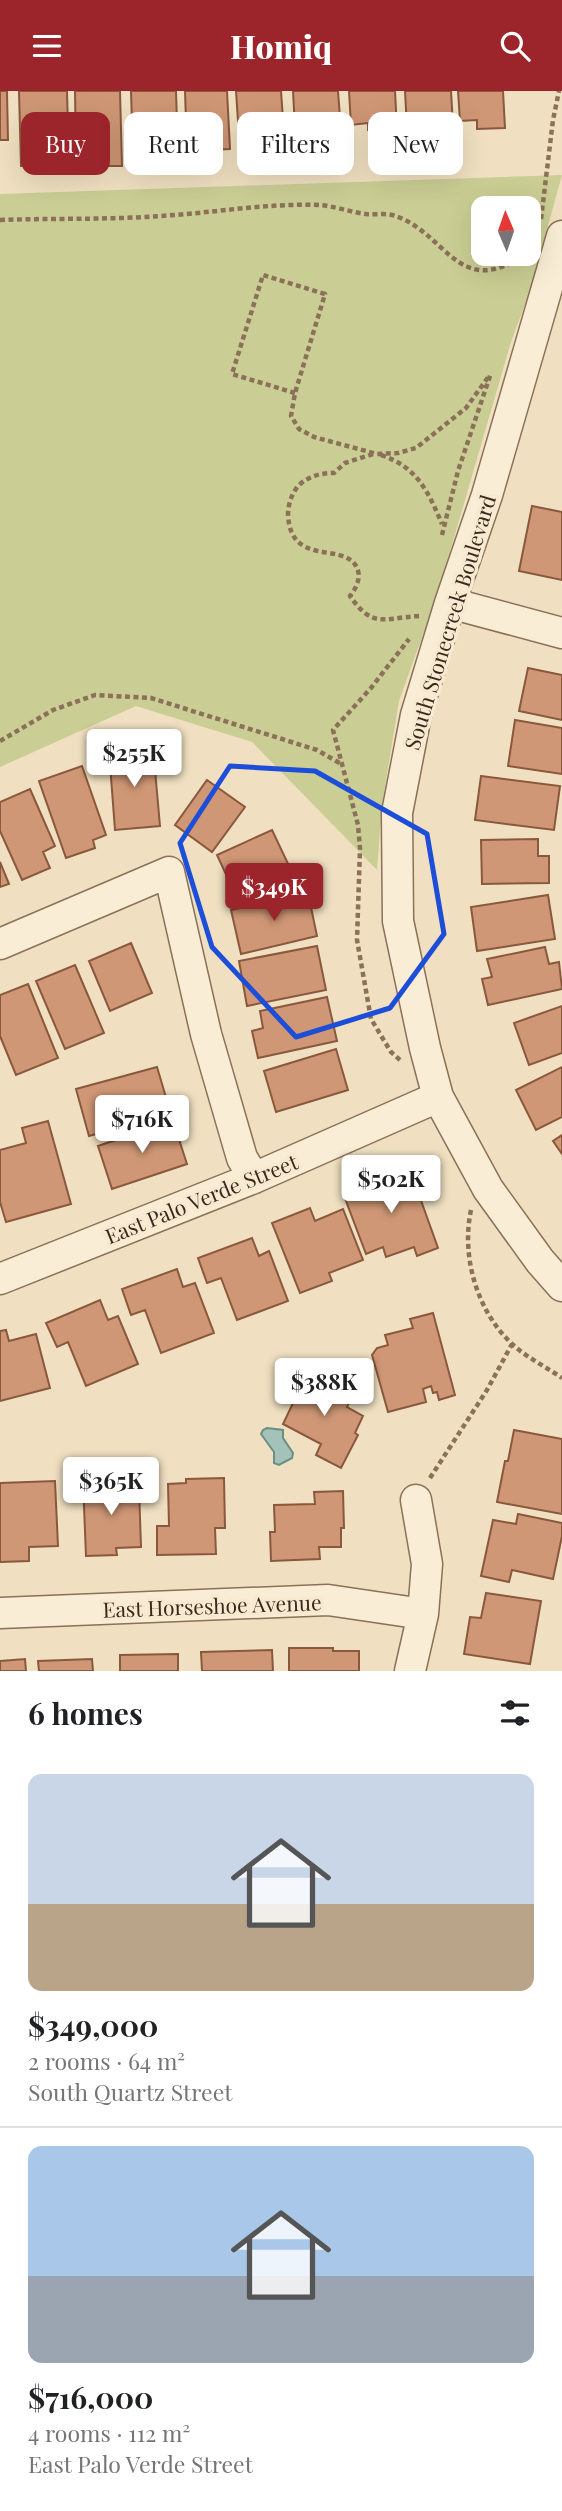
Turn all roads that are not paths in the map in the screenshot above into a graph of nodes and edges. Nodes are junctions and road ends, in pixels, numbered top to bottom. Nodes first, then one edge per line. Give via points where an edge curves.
1 (562, 236) edge
2 (554, 299) edge
3 (450, 603) junction
4 (562, 633) edge
5 (0, 944) edge
6 (438, 1097) junction
7 (254, 1178) junction
8 (0, 1279) edge
9 (562, 1286) edge
10 (416, 1500) road end
11 (0, 1613) edge
12 (423, 1614) junction
13 (410, 1671) edge

1 - 2 street, South Stonecreek Boulevard
2 - 3 street, South Stonecreek Boulevard
3 - 4 street
3 - 6 street, South Stonecreek Boulevard via 416,715 397,813 398,921
5 - 7 street via 169,872 206,1034 242,1158
6 - 7 street, East Palo Verde Street
6 - 9 street, South Stonecreek Boulevard via 488,1189
7 - 8 street, East Palo Verde Street
10 - 12 street via 428,1564
11 - 12 street, East Horseshoe Avenue via 328,1600
12 - 13 street

